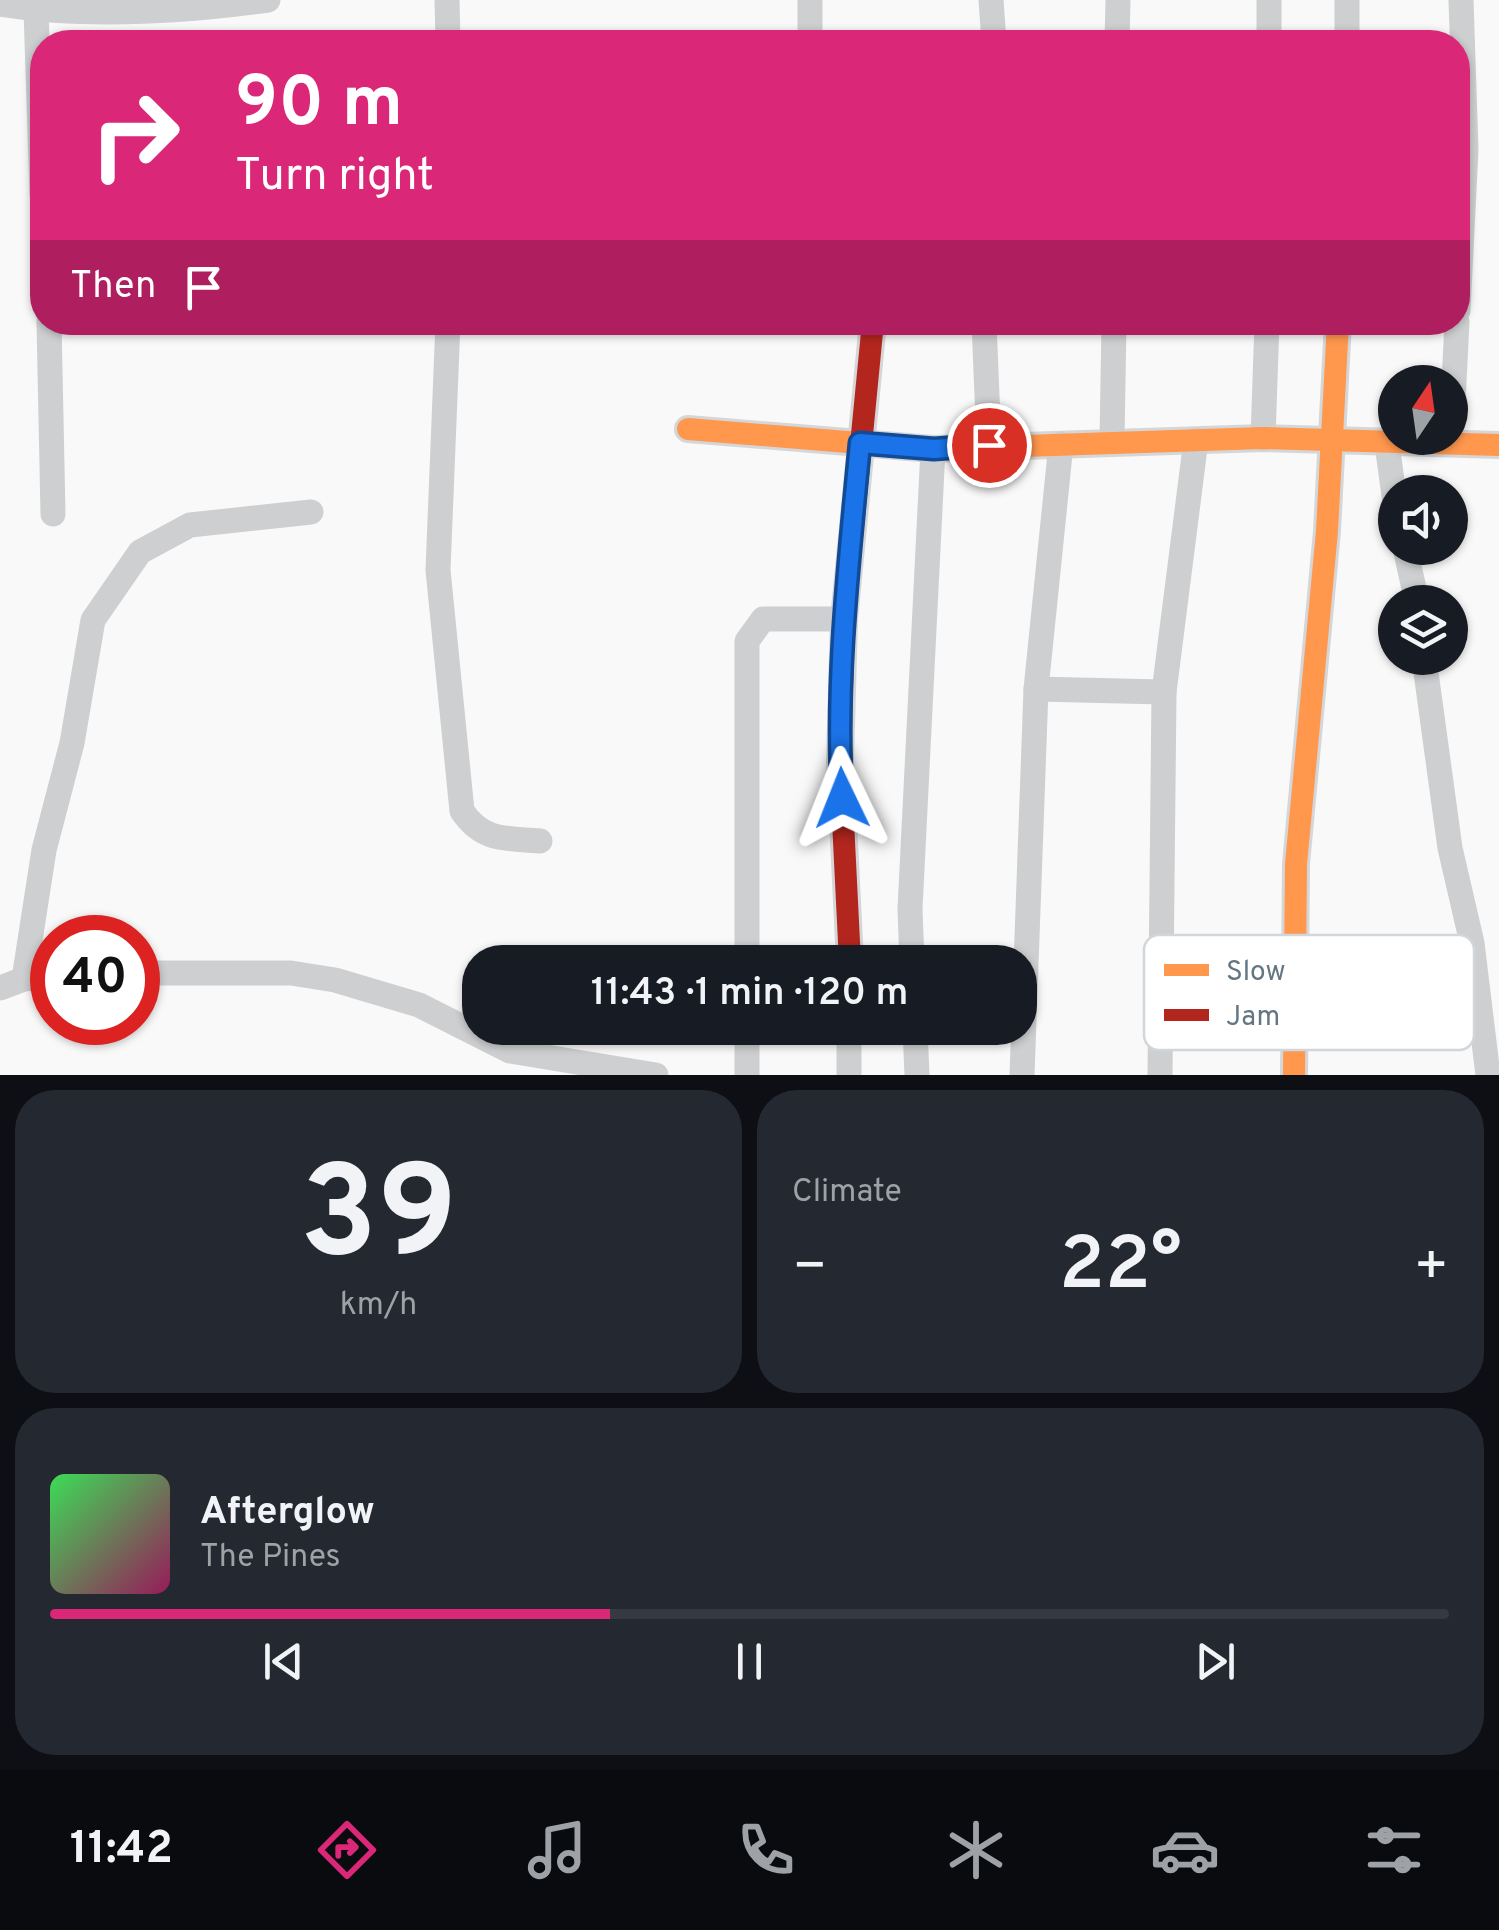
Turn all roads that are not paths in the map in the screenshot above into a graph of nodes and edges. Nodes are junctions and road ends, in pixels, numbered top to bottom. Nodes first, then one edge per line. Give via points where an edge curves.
1 (268, 0) edge
2 (448, 0) edge
3 (810, 0) edge
4 (991, 0) edge
5 (1118, 0) edge
6 (1269, 0) edge
7 (1347, 0) edge
8 (1462, 0) edge
9 (0, 4) edge
10 (195, 5) edge
11 (36, 10) junction
12 (37, 30) edge
13 (448, 30) edge
14 (810, 30) edge
15 (993, 30) edge
16 (1117, 30) edge
17 (1268, 30) edge
18 (1347, 30) edge
19 (1463, 30) edge
20 (49, 335) edge
21 (447, 335) edge
22 (872, 335) edge
23 (985, 335) edge
24 (1114, 335) edge
25 (1267, 335) edge
26 (1337, 335) edge
27 (1456, 335) edge
28 (1454, 365) edge
29 (688, 430) dead end
30 (1263, 438) junction
31 (1112, 440) junction
32 (1196, 440) junction
33 (1330, 441) junction
34 (860, 443) junction
35 (1468, 443) edge
36 (1061, 444) junction
37 (1378, 444) edge
38 (989, 445) junction
39 (1499, 445) edge
40 (934, 449) junction
41 (312, 512) dead end
42 (53, 514) dead end
43 (844, 620) junction
44 (1426, 675) edge
45 (1036, 689) junction
46 (1164, 692) junction
47 (540, 841) dead end
48 (1161, 935) edge
49 (1295, 935) edge
50 (1470, 935) edge
51 (747, 945) edge
52 (849, 945) edge
53 (911, 945) edge
54 (1474, 959) edge
55 (160, 974) edge
56 (12, 983) edge
57 (747, 1045) edge
58 (849, 1045) edge
59 (916, 1045) edge
60 (1160, 1050) edge
61 (1294, 1050) edge
62 (1499, 1074) edge
63 (656, 1075) edge
64 (747, 1075) edge
65 (848, 1075) edge
66 (917, 1075) edge
67 (1022, 1075) edge
68 (1160, 1075) edge
69 (1294, 1075) edge
70 (1489, 1075) edge

1 - 10 street
2 - 13 street
3 - 14 street
4 - 15 street
5 - 16 street
6 - 17 street
7 - 18 street
8 - 19 street
9 - 11 street
10 - 11 street
11 - 12 street
20 - 42 street
21 - 47 street via 438,570 462,811 473,828 495,838
22 - 34 street
23 - 38 street
24 - 31 street
25 - 30 street
26 - 33 street
27 - 28 street
29 - 34 street
30 - 32 street
30 - 33 street
31 - 32 street
31 - 36 street
32 - 46 street
33 - 37 street
33 - 49 street
34 - 40 street
34 - 43 street
35 - 39 street
36 - 38 street
36 - 45 street
38 - 40 street
40 - 53 street
41 - 56 street via 190,525 140,552 92,620 72,743
43 - 51 street via 763,619 747,641
43 - 52 street via 840,761
44 - 50 street via 1450,848
45 - 46 street
45 - 67 street
46 - 48 street
54 - 70 street
55 - 63 street via 335,980 420,1005 510,1051
57 - 64 street
58 - 65 street
59 - 66 street
60 - 68 street
61 - 69 street
62 - 70 street

